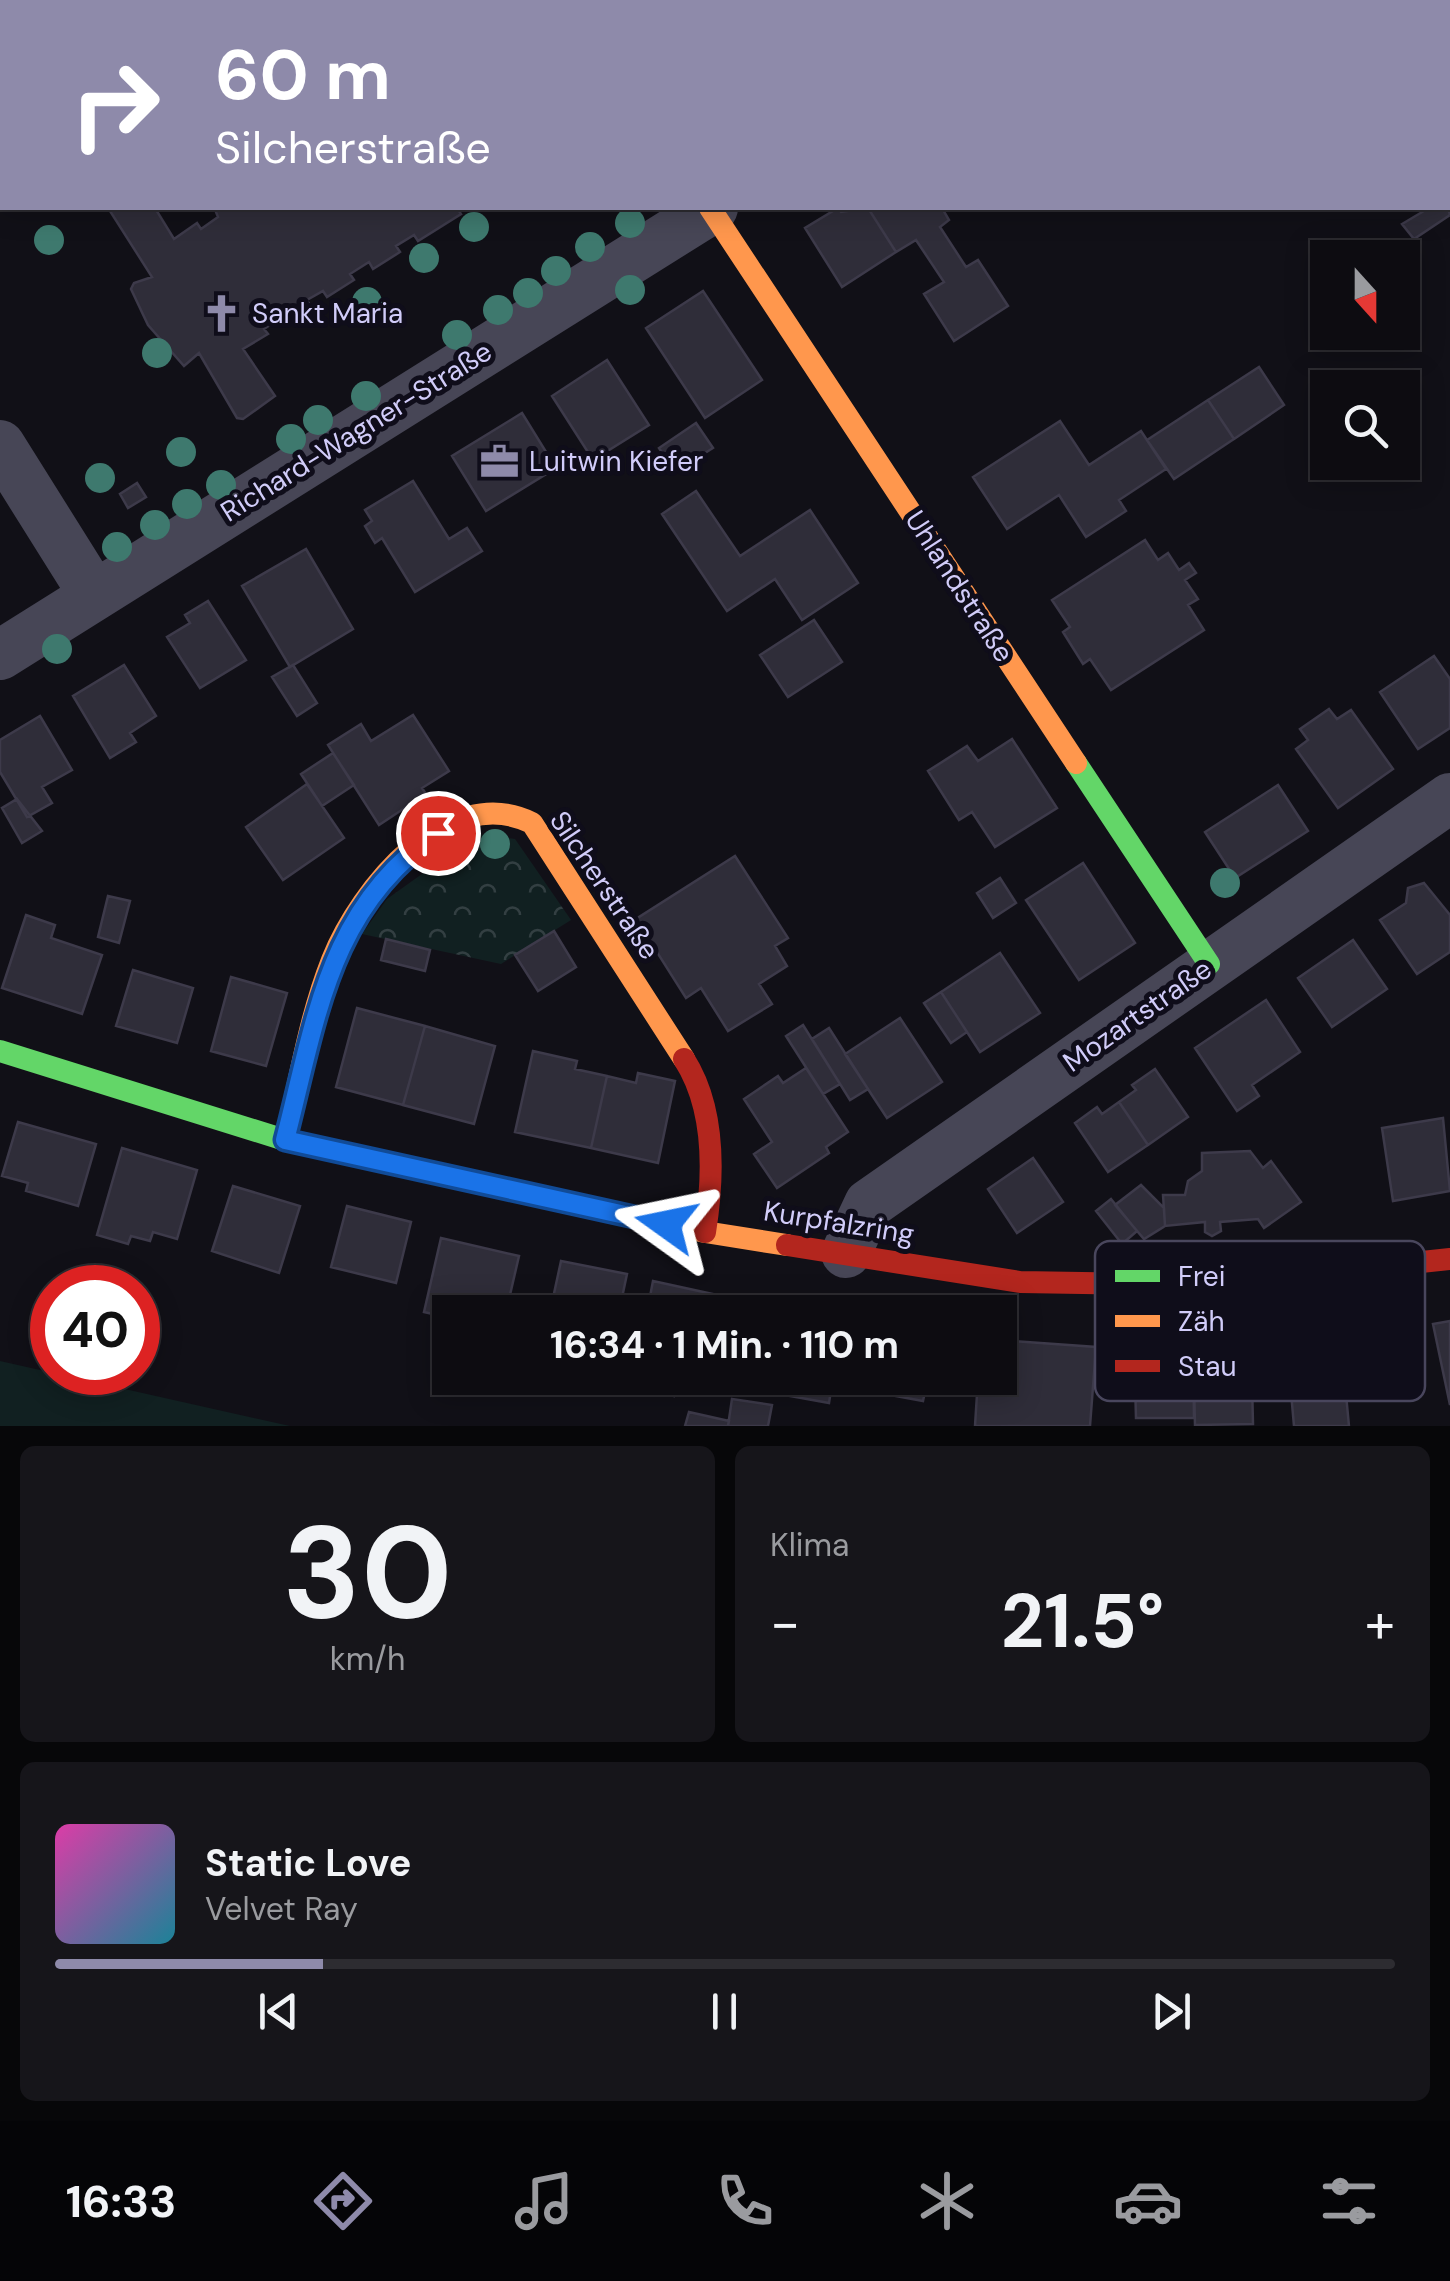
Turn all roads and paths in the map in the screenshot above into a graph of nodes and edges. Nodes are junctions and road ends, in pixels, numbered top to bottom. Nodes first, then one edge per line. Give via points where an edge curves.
1 (708, 210) edge
2 (712, 210) edge
3 (0, 445) edge
4 (94, 595) junction
5 (0, 655) edge
6 (1450, 798) edge
7 (1209, 964) junction
8 (0, 1051) edge
9 (285, 1140) junction
10 (704, 1232) junction
11 (846, 1253) junction
12 (1450, 1259) edge
13 (1425, 1262) edge
14 (1095, 1283) edge

1 - 4 street, Richard-Wagner-Straße
2 - 7 street, Uhlandstraße
3 - 4 street
4 - 5 street, Richard-Wagner-Straße
6 - 7 street, Mozartstraße
7 - 11 street, Mozartstraße via 869,1204
8 - 9 street, Kurpfalzring
9 - 10 street, Kurpfalzring
9 - 10 street, Silcherstraße via 332,958 362,904 425,842 464,816 502,810 532,823 690,1068 711,1138
10 - 11 street, Kurpfalzring
11 - 14 street, Kurpfalzring via 1020,1282
12 - 13 street, Kurpfalzring

